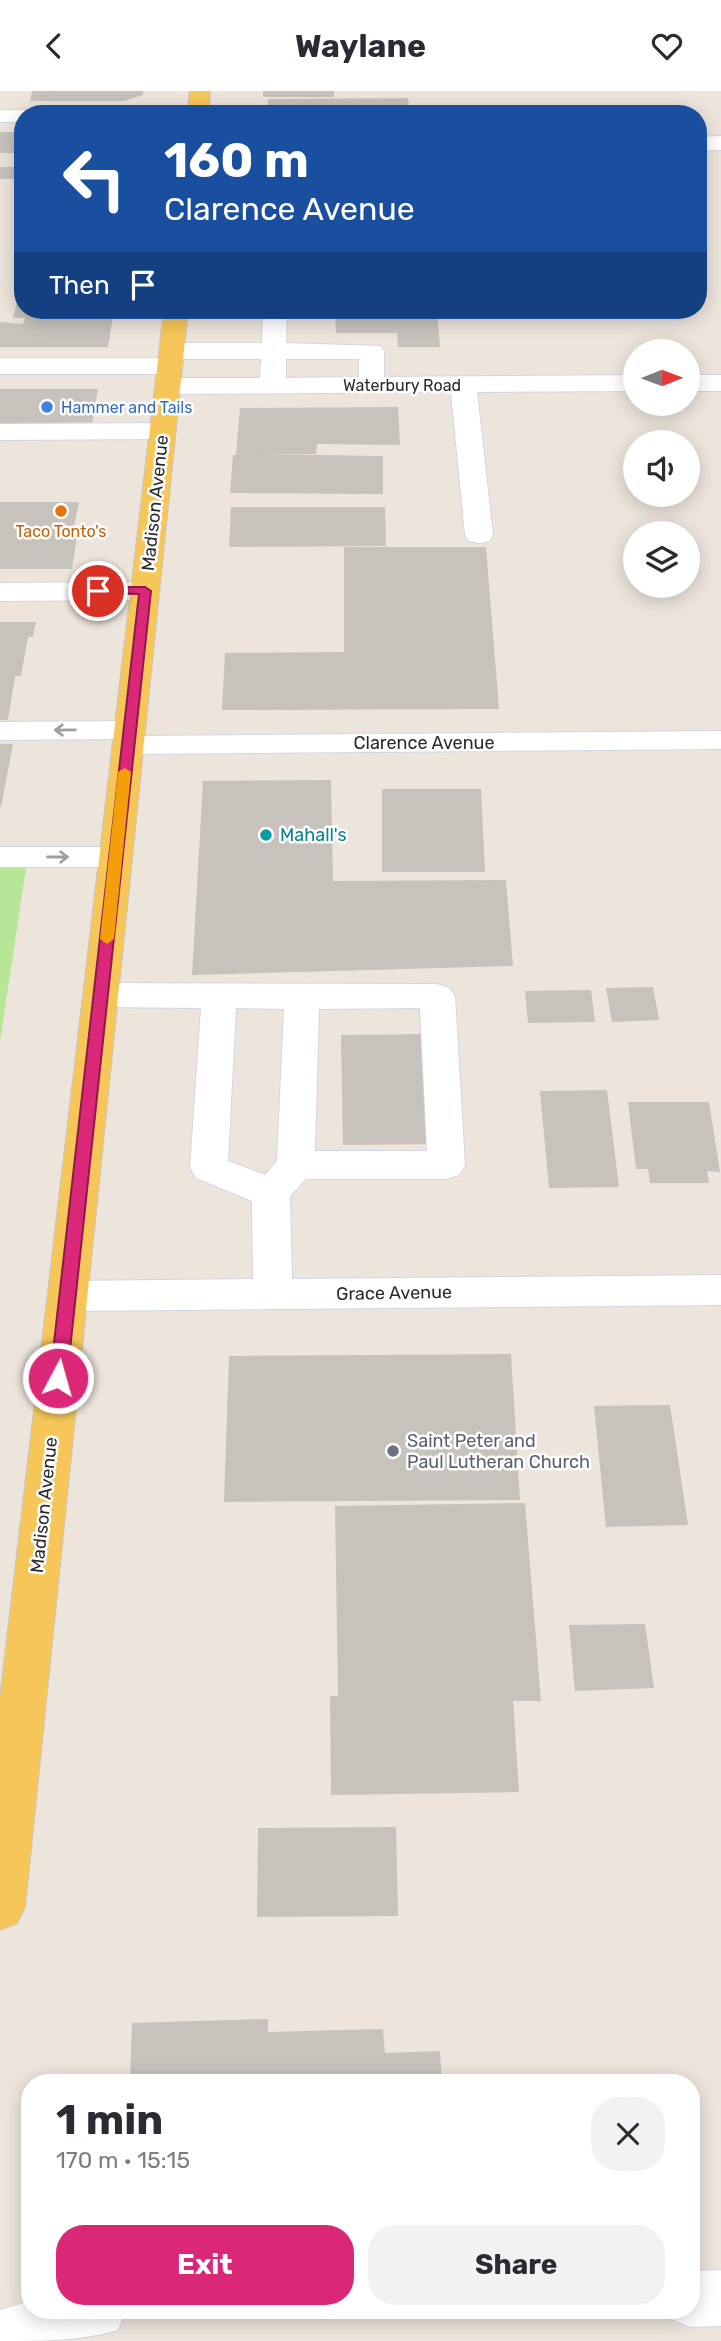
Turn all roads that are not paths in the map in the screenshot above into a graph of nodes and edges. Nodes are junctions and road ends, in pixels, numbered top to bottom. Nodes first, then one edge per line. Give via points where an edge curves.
1 (175, 319) edge
2 (275, 319) edge
3 (274, 351) junction
4 (0, 366) edge
5 (170, 368) junction
6 (623, 383) edge
7 (700, 383) edge
8 (721, 383) edge
9 (463, 384) junction
10 (372, 385) junction
11 (272, 386) junction
12 (163, 431) junction
13 (0, 432) edge
14 (479, 535) dead end
15 (0, 591) edge
16 (145, 591) junction
17 (0, 731) edge
18 (129, 737) junction
19 (721, 740) edge
20 (0, 857) edge
21 (116, 857) junction
22 (101, 995) junction
23 (219, 996) junction
24 (302, 997) junction
25 (296, 1165) junction
26 (271, 1193) junction
27 (721, 1290) edge
28 (273, 1294) junction
29 (67, 1296) junction
30 (0, 1907) edge
31 (700, 2298) edge
32 (721, 2298) edge
33 (60, 2319) edge
34 (0, 2338) edge

1 - 5 main road, Madison Avenue
2 - 3 street
3 - 5 street
3 - 10 street via 372,351
3 - 11 street
4 - 5 street, Waterbury Road
5 - 11 street, Waterbury Road
5 - 12 main road, Madison Avenue
6 - 9 street, Waterbury Road
7 - 8 street
9 - 10 street, Waterbury Road
9 - 14 street
10 - 11 street, Waterbury Road
12 - 13 street
12 - 16 main road, Madison Avenue
15 - 16 street
16 - 18 main road, Madison Avenue
18 -> 17 street, Clarence Avenue
18 - 19 street, Clarence Avenue
18 - 21 main road, Madison Avenue
20 -> 21 street
21 - 22 main road, Madison Avenue
22 - 23 street
22 - 29 main road, Madison Avenue
23 - 24 street
23 - 26 street via 209,1168
24 - 25 street
24 - 25 street via 437,996 446,1165
25 - 26 street
26 - 28 street
27 - 28 street, Grace Avenue
28 - 29 street, Grace Avenue
29 - 30 main road, Madison Avenue
31 - 32 street
33 - 34 street

